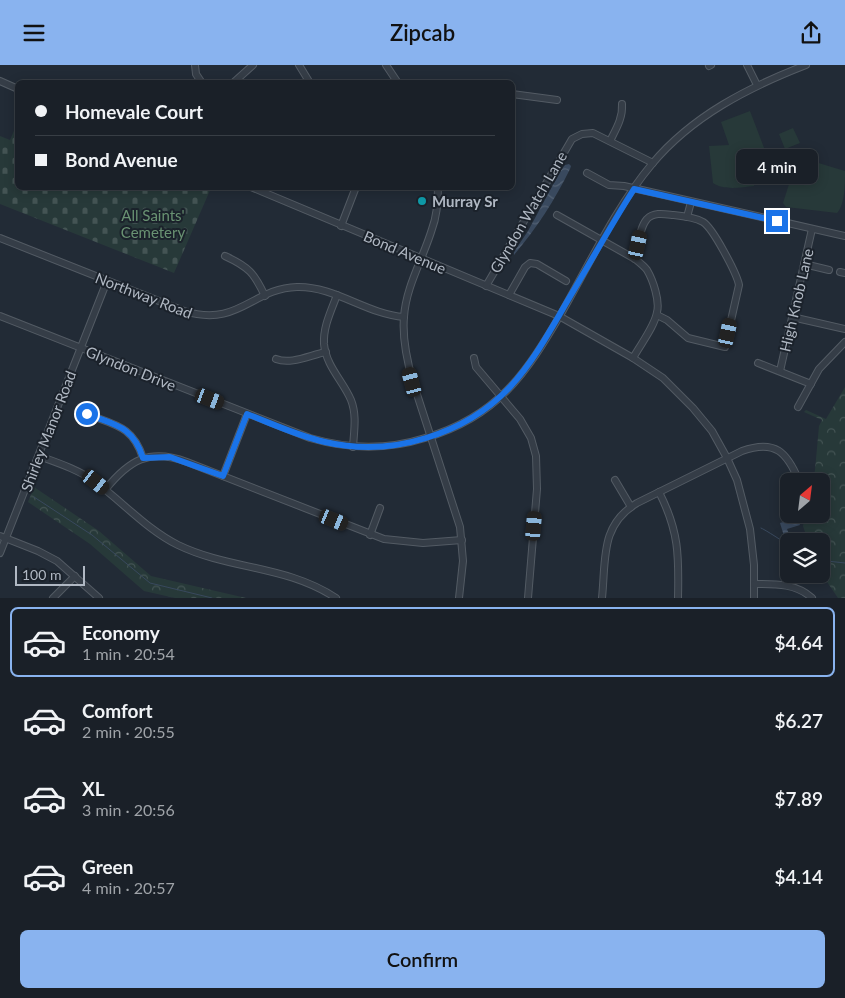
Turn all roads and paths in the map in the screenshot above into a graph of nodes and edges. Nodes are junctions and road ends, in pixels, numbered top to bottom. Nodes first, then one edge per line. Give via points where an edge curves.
1 (195, 65) edge
2 (253, 65) edge
3 (299, 65) edge
4 (386, 65) edge
5 (747, 65) edge
6 (806, 65) edge
7 (200, 80) edge
8 (237, 80) edge
9 (308, 80) edge
10 (396, 80) edge
11 (0, 81) edge
12 (757, 85) junction
13 (15, 88) edge
14 (515, 95) edge
15 (558, 100) dead end
16 (622, 104) dead end
17 (610, 141) junction
18 (653, 163) junction
19 (586, 173) dead end
20 (634, 189) junction
21 (258, 190) edge
22 (355, 190) edge
23 (438, 190) edge
24 (690, 202) junction
25 (557, 215) dead end
26 (687, 217) junction
27 (341, 226) junction
28 (812, 229) junction
29 (845, 236) edge
30 (0, 239) edge
31 (602, 241) junction
32 (225, 256) dead end
33 (421, 259) junction
34 (635, 259) junction
35 (804, 264) junction
36 (829, 269) dead end
37 (107, 281) junction
38 (566, 281) dead end
39 (486, 286) junction
40 (337, 295) junction
41 (509, 295) junction
42 (264, 296) junction
43 (657, 315) junction
44 (0, 316) edge
45 (559, 316) junction
46 (404, 317) junction
47 (792, 317) junction
48 (845, 329) edge
49 (845, 342) edge
50 (80, 348) junction
51 (326, 352) junction
52 (474, 358) dead end
53 (633, 358) junction
54 (276, 359) dead end
55 (758, 363) dead end
56 (780, 371) junction
57 (811, 384) junction
58 (501, 397) junction
59 (798, 407) dead end
60 (87, 414) dead end
61 (247, 414) junction
62 (430, 437) junction
63 (353, 447) junction
64 (39, 456) junction
65 (143, 458) junction
66 (728, 458) junction
67 (795, 473) edge
68 (223, 476) junction
69 (615, 481) dead end
70 (104, 489) junction
71 (659, 492) junction
72 (631, 507) junction
73 (380, 508) dead end
74 (370, 535) junction
75 (3, 537) edge
76 (462, 540) junction
77 (0, 553) edge
78 (75, 576) junction
79 (754, 584) junction
80 (53, 598) edge
81 (98, 598) edge
82 (336, 598) edge
83 (459, 598) edge
84 (528, 598) edge
85 (602, 598) edge
86 (678, 598) edge
87 (754, 598) edge
88 (812, 598) edge

1 - 7 street
2 - 8 street
3 - 9 street
4 - 10 street
5 - 12 street
6 - 12 street, Glyndon Drive
11 - 13 street
12 - 18 street, Glyndon Drive via 704,117
14 - 15 street
16 - 17 street via 623,113
17 - 18 street, Glyndon Watch Lane
17 - 39 street, Glyndon Watch Lane via 587,133 568,143
18 - 20 street, Glyndon Drive
19 - 20 street via 610,185
20 - 24 street
20 - 31 street, Glyndon Drive
21 - 27 street, Bond Avenue
22 - 27 street
23 - 33 street via 435,219
24 - 26 street
24 - 28 street
25 - 31 street
26 - 34 street via 659,214 647,220
26 - 43 street via 701,221 709,228 738,281 725,347 688,338
27 - 33 street, Bond Avenue
28 - 29 street
28 - 35 street, High Knob Lane
30 - 37 street, Northway Road
31 - 34 street
31 - 45 street, Glyndon Drive
32 - 42 street via 249,269
33 - 39 street, Bond Avenue
33 - 46 street
34 - 43 street via 650,277 658,306
35 - 36 street
35 - 47 street, High Knob Lane
37 - 42 street, Northway Road via 202,316 228,313
37 - 50 street, Shirley Manor Road
38 - 41 street via 530,263
39 - 41 street, Bond Avenue
40 - 42 street, Northway Road via 298,287
40 - 46 street, Northway Road via 383,314
40 - 51 street via 326,328
41 - 45 street, Bond Avenue
43 - 53 street
44 - 50 street, Glyndon Drive
45 - 53 street, Bond Avenue
45 - 58 street, Glyndon Drive via 533,360
46 - 62 street via 407,363
47 - 48 street
47 - 56 street, High Knob Lane
49 - 57 street
50 - 61 street, Glyndon Drive
50 - 64 street, Shirley Manor Road
51 - 54 street via 289,361
51 - 63 street via 354,410
52 - 58 street via 476,367
53 - 66 street, Bond Avenue via 663,378 686,399 712,431
55 - 56 street
56 - 57 street
57 - 59 street
58 - 62 street, Glyndon Drive via 468,421
58 - 84 street via 526,429 536,456 537,489
60 - 65 street via 131,433
61 - 63 street, Glyndon Drive via 310,438
61 - 68 street
62 - 63 street, Glyndon Drive via 399,445
62 - 76 street
64 - 70 street via 78,471
64 - 75 street, Shirley Manor Road
65 - 68 street via 170,457
65 - 70 street via 122,469
66 - 67 street via 763,446 776,449 789,459
66 - 71 street
66 - 79 street, Bond Avenue via 747,512
68 - 74 street
69 - 72 street
70 - 82 street via 150,528 180,546 292,576
71 - 72 street
71 - 86 street via 676,538
72 - 85 street via 616,520 609,536
73 - 74 street
74 - 76 street via 422,543
75 - 77 street, Shirley Manor Road
75 - 78 street via 49,556
76 - 83 street via 463,576
78 - 80 street
78 - 81 street
79 - 87 street, Bond Avenue
79 - 88 street via 790,586

